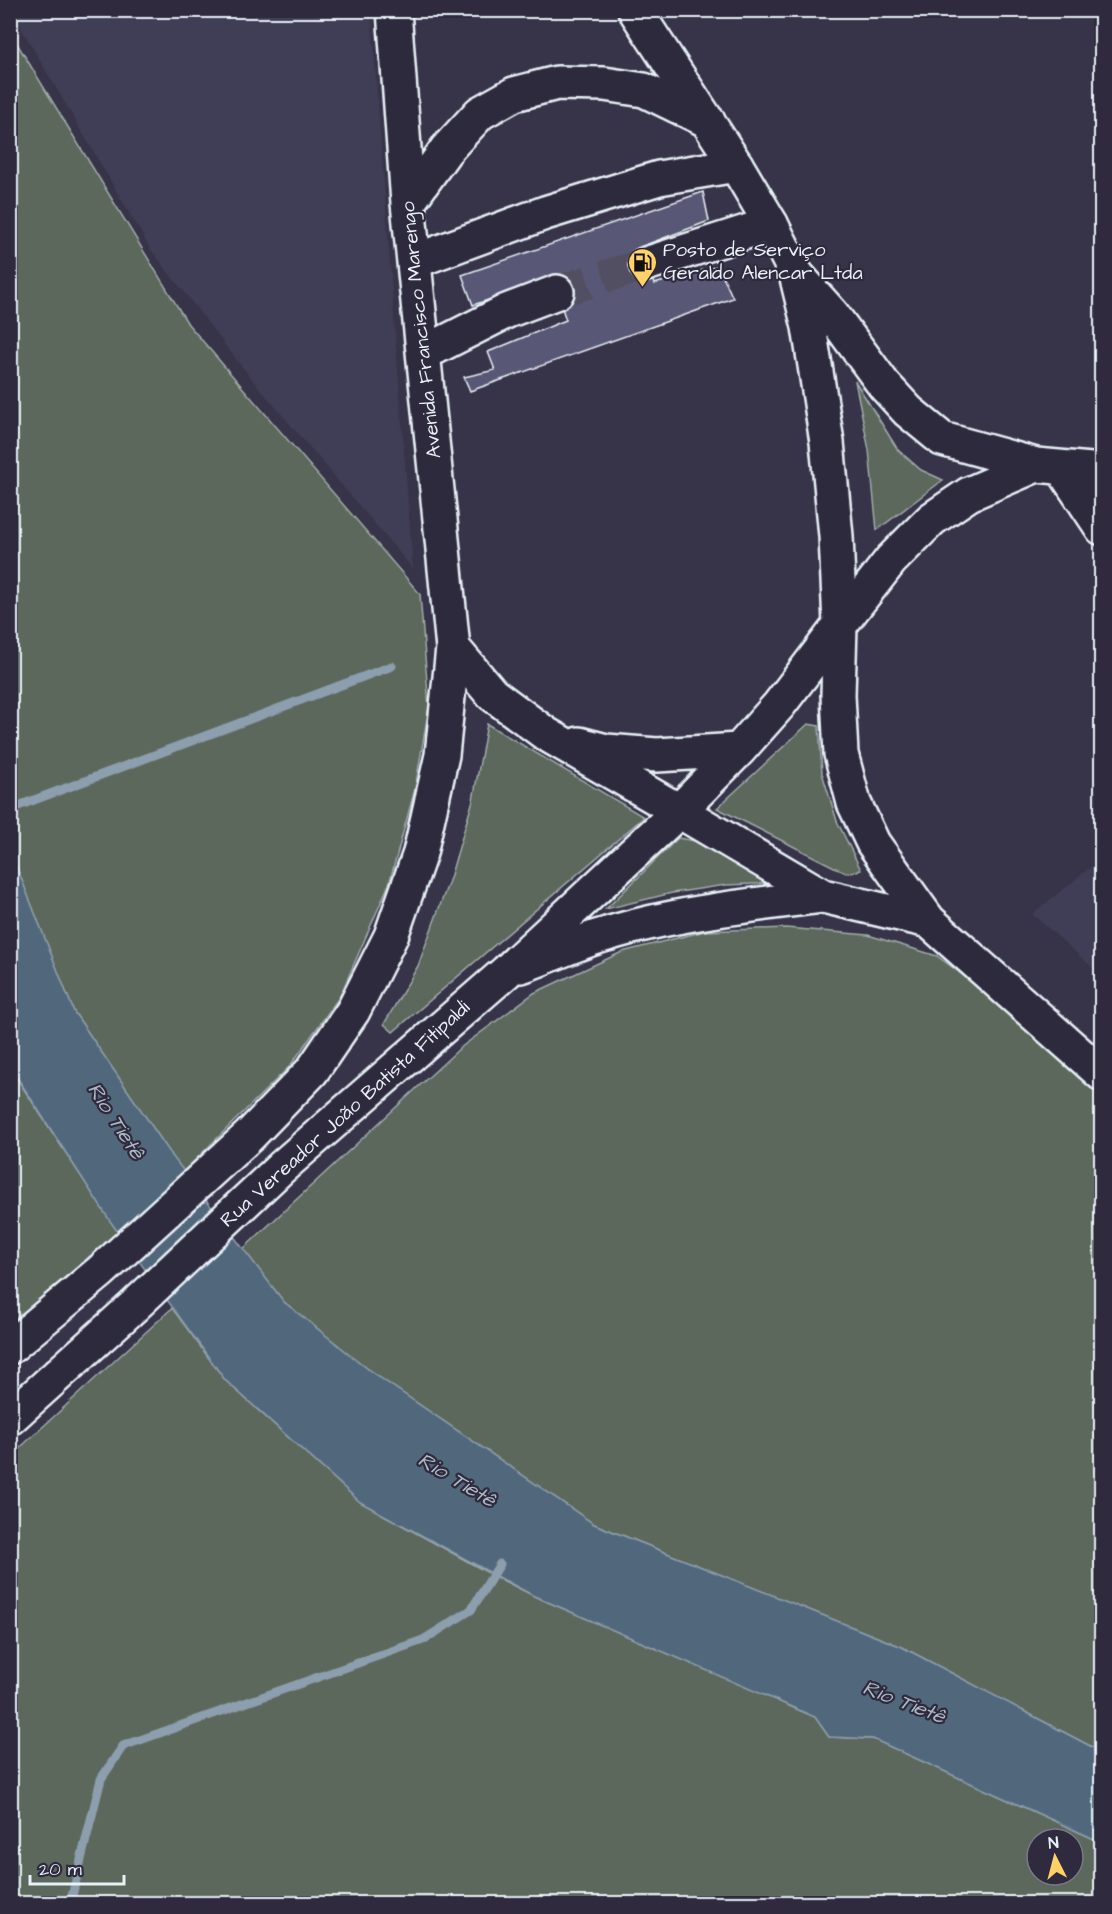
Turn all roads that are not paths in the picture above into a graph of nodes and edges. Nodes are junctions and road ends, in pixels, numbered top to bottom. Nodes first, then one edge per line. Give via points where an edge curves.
1 (394, 10) edge
2 (635, 10) edge
3 (708, 121) junction
4 (736, 165) junction
5 (408, 203) junction
6 (771, 224) junction
7 (414, 261) junction
8 (646, 264) tunnel mouth
9 (796, 274) junction
10 (556, 292) tunnel mouth
11 (424, 353) junction
12 (1049, 466) junction
13 (1101, 471) edge
14 (1100, 523) edge
15 (840, 625) junction
16 (453, 648) junction
17 (546, 734) junction
18 (739, 750) junction
19 (679, 811) junction
20 (823, 896) junction
21 (929, 921) junction
22 (506, 972) junction
23 (1101, 1074) edge
24 (10, 1347) edge
25 (10, 1418) edge

1 - 5 main road, Avenida Francisco Marengo
2 - 3 main road
3 - 4 main road
3 - 5 main road via 644,90 604,84 557,83 514,94 480,113 446,150
4 - 6 main road
4 - 7 main road via 659,178 545,213
5 - 7 main road, Avenida Francisco Marengo
6 - 8 main road
6 - 9 main road
7 - 11 main road, Avenida Francisco Marengo
9 - 12 main road via 832,314 884,385 942,439
9 - 15 main road via 809,327 827,442
10 - 11 main road via 507,311
11 - 16 main road, Avenida Francisco Marengo
12 - 13 main road
12 - 14 main road
12 - 15 main road via 969,494 932,519 891,560
15 - 18 main road
15 - 21 main road via 841,754 854,803 873,843
16 - 17 main road via 492,694
16 - 24 main road via 442,754 420,853 391,936 353,1011 312,1071 249,1136 100,1272
17 - 18 main road via 606,751 657,755
17 - 19 main road
18 - 19 main road
19 - 20 main road
19 - 22 main road, Rua Vereador João Batista Fitipaldi
20 - 21 main road
20 - 22 main road via 687,916 607,934
21 - 23 main road
22 - 25 main road, Rua Vereador João Batista Fitipaldi via 282,1167

